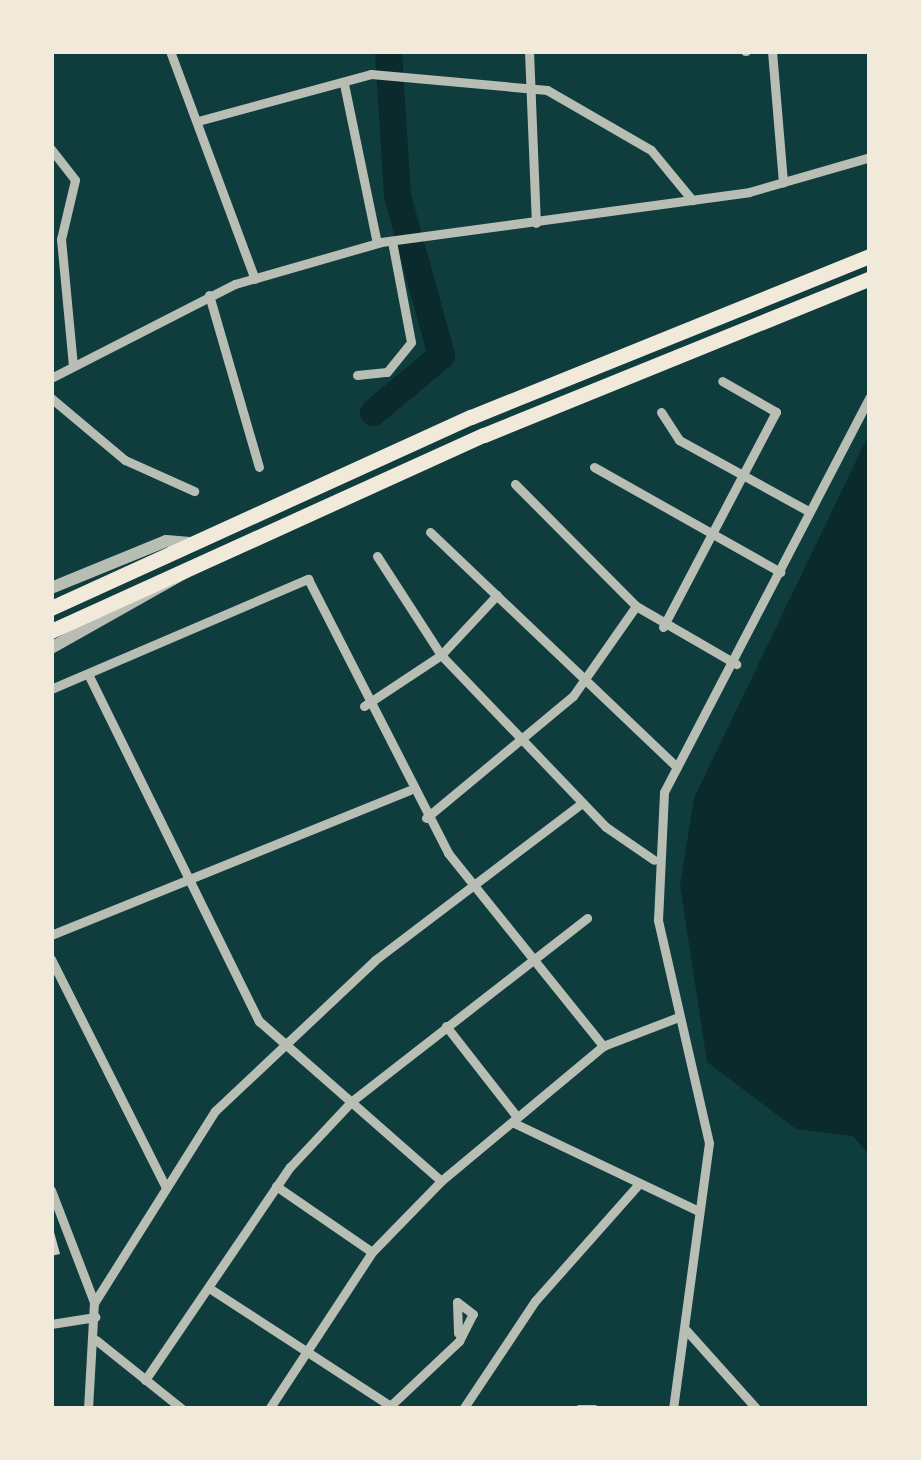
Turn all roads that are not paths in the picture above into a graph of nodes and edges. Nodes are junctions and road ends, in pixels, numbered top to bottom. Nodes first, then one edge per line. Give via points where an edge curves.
1 (170, 51) edge
2 (529, 51) edge
3 (772, 51) edge
4 (344, 84) junction
5 (524, 90) junction
6 (198, 121) junction
7 (51, 148) edge
8 (870, 157) edge
9 (783, 183) junction
10 (692, 200) junction
11 (536, 223) junction
12 (392, 241) junction
13 (377, 243) junction
14 (870, 254) edge
15 (255, 280) junction
16 (870, 280) edge
17 (209, 295) junction
18 (74, 365) junction
19 (357, 375) dead end
20 (51, 379) edge
21 (722, 382) dead end
22 (870, 397) edge
23 (51, 398) edge
24 (661, 412) dead end
25 (259, 467) dead end
26 (594, 467) dead end
27 (746, 472) junction
28 (515, 484) dead end
29 (194, 491) dead end
30 (808, 512) junction
31 (430, 532) dead end
32 (714, 540) junction
33 (191, 544) junction
34 (377, 556) dead end
35 (200, 562) junction
36 (780, 572) junction
37 (51, 588) edge
38 (497, 595) junction
39 (636, 606) junction
40 (51, 608) edge
41 (663, 627) junction
42 (51, 631) edge
43 (51, 648) edge
44 (440, 655) junction
45 (736, 664) junction
46 (89, 676) junction
47 (582, 676) junction
48 (51, 689) edge
49 (364, 706) junction
50 (521, 739) junction
51 (677, 767) junction
52 (409, 790) junction
53 (582, 803) junction
54 (426, 818) junction
55 (654, 860) junction
56 (184, 880) junction
57 (477, 887) junction
58 (587, 919) dead end
59 (51, 935) edge
60 (51, 959) edge
61 (533, 959) junction
62 (676, 1018) junction
63 (446, 1026) junction
64 (603, 1046) junction
65 (278, 1048) junction
66 (352, 1101) junction
67 (515, 1119) junction
68 (441, 1181) junction
69 (639, 1184) junction
70 (276, 1186) junction
71 (166, 1188) junction
72 (51, 1190) edge
73 (55, 1203) edge
74 (699, 1211) junction
75 (372, 1252) junction
76 (209, 1288) junction
77 (94, 1303) junction
78 (95, 1317) junction
79 (51, 1324) edge
80 (686, 1330) junction
81 (458, 1333) dead end
82 (95, 1340) junction
83 (314, 1348) junction
84 (145, 1380) junction
85 (391, 1408) edge
86 (88, 1409) edge
87 (182, 1409) edge
88 (268, 1409) edge
89 (464, 1409) edge
90 (579, 1409) edge
91 (594, 1409) edge
92 (673, 1409) edge
93 (757, 1409) edge

1 - 6 street
2 - 5 street
3 - 9 street
4 - 5 street via 397,73
4 - 6 street
4 - 13 street
5 - 10 street via 593,107 684,179
5 - 11 street
6 - 15 street
7 - 18 street via 75,180 61,239
8 - 9 street
9 - 10 street
10 - 11 street
11 - 12 street
12 - 13 street
12 - 19 street via 411,341 387,372
13 - 15 street
14 - 33 highway via 472,417
15 - 17 street
16 - 35 highway via 484,435
17 - 18 street
17 - 25 street
18 - 20 street
21 - 27 street via 776,412
22 - 30 street
23 - 29 street via 125,460
24 - 27 street via 679,440
26 - 32 street
27 - 30 street
27 - 32 street
28 - 39 street
30 - 36 street
31 - 38 street
32 - 36 street
32 - 41 street
33 - 37 street via 166,541
33 - 40 highway
34 - 44 street
35 - 42 highway
35 - 43 street via 184,582
36 - 45 street
38 - 44 street
38 - 47 street
39 - 41 street
39 - 47 street
41 - 45 street
44 - 49 street
44 - 50 street
45 - 51 street
46 - 48 street
46 - 49 street via 308,579
46 - 56 street
47 - 50 street
47 - 51 street
49 - 52 street
50 - 53 street
50 - 54 street
51 - 55 street
52 - 54 street
52 - 56 street
53 - 55 street
53 - 57 street
54 - 57 street
55 - 62 street
56 - 59 street
56 - 65 street
57 - 61 street
57 - 65 street
58 - 61 street
60 - 71 street
61 - 63 street
61 - 64 street
62 - 64 street
62 - 74 street via 709,1143
63 - 66 street
63 - 67 street
64 - 67 street
65 - 66 street
65 - 71 street via 215,1111
66 - 68 street
66 - 70 street
67 - 68 street
67 - 69 street
68 - 75 street
69 - 74 street
69 - 89 street via 535,1301
70 - 75 street
70 - 76 street
71 - 77 street
72 - 73 street
73 - 77 street
74 - 80 street
75 - 83 street
76 - 83 street
76 - 84 street
77 - 78 street
78 - 79 street
78 - 82 street
80 - 92 street
80 - 93 street
81 - 85 street via 439,1366
82 - 84 street
82 - 86 street
83 - 85 street
83 - 88 street
84 - 87 street
90 - 91 street

